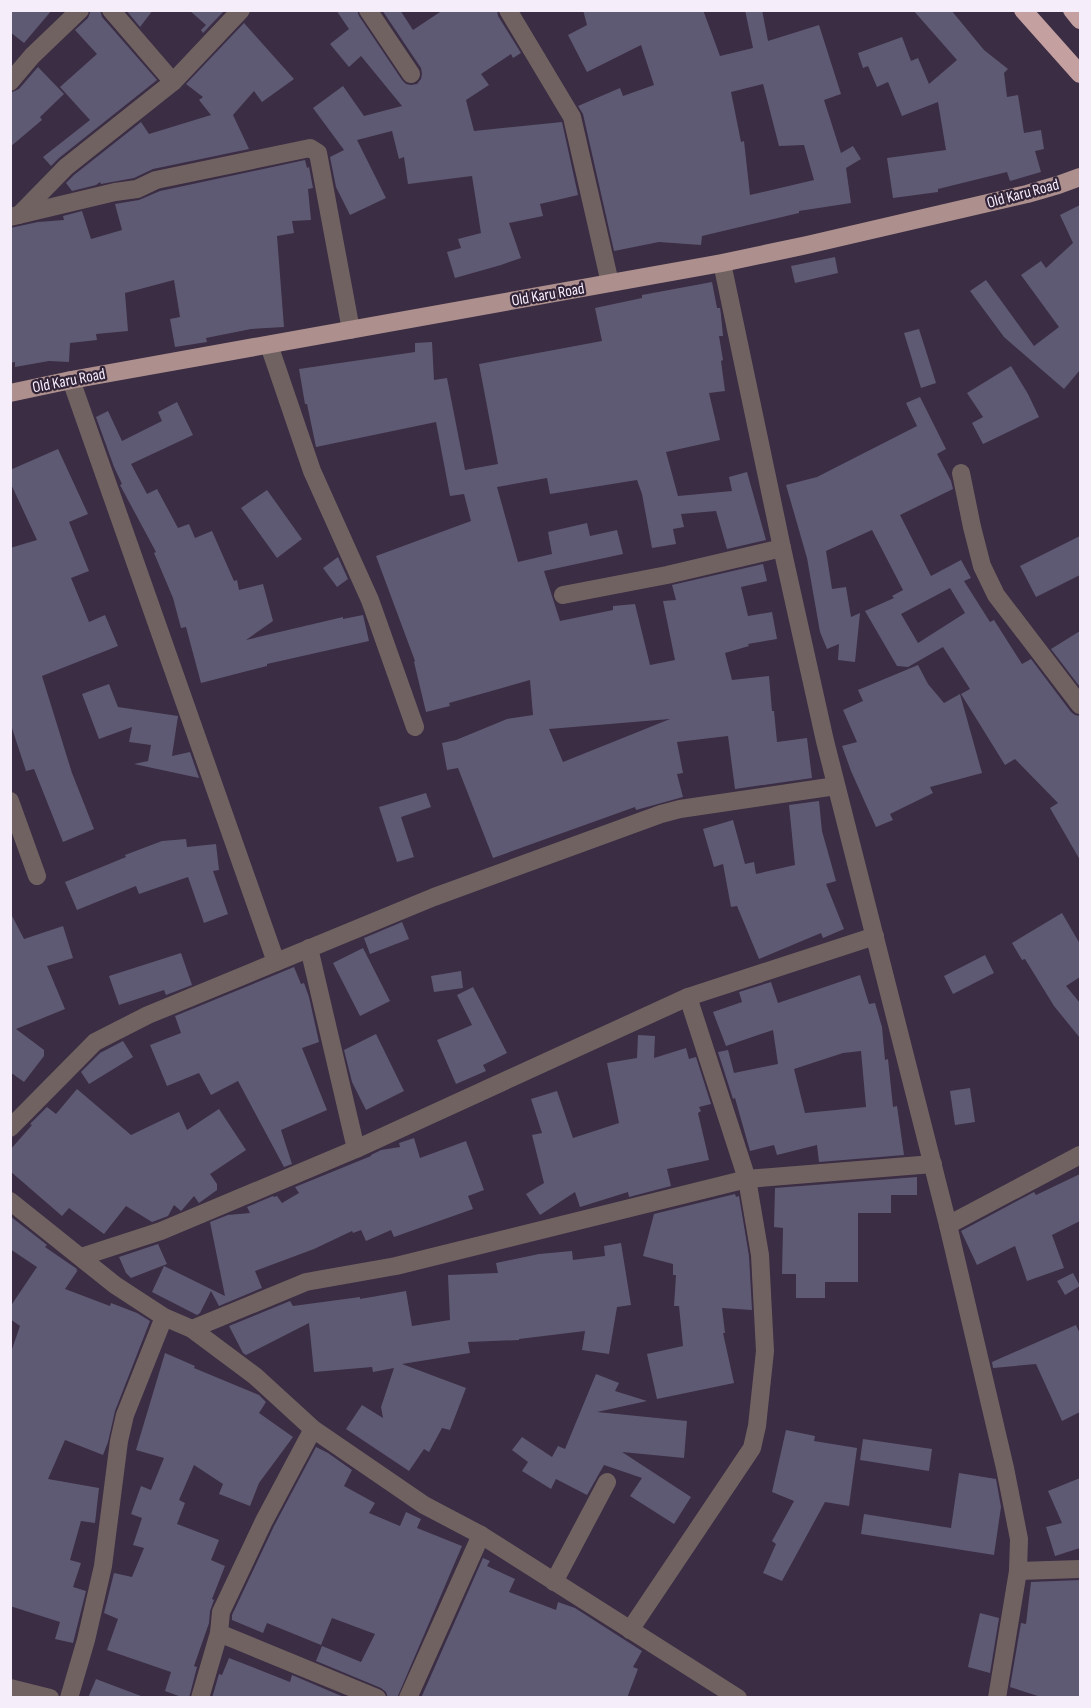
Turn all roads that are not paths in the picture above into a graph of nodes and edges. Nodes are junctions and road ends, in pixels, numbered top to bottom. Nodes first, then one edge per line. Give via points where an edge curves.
1 (80, 10) edge
2 (111, 10) edge
3 (241, 10) edge
4 (368, 10) edge
5 (508, 10) edge
6 (1023, 10) edge
7 (1072, 10) edge
8 (1080, 20) edge
9 (411, 74) dead end
10 (1080, 74) edge
11 (10, 82) edge
12 (173, 82) junction
13 (1080, 177) edge
14 (15, 216) edge
15 (722, 263) junction
16 (610, 283) junction
17 (351, 330) junction
18 (269, 345) junction
19 (71, 381) junction
20 (10, 393) edge
21 (961, 473) dead end
22 (782, 548) junction
23 (563, 595) dead end
24 (1080, 705) edge
25 (415, 727) dead end
26 (836, 786) junction
27 (10, 801) edge
28 (37, 876) dead end
29 (874, 936) junction
30 (309, 948) junction
31 (276, 962) junction
32 (688, 997) junction
33 (10, 1128) edge
34 (356, 1149) junction
35 (1080, 1155) edge
36 (933, 1164) junction
37 (747, 1179) junction
38 (10, 1201) edge
39 (948, 1225) junction
40 (81, 1257) junction
41 (164, 1317) junction
42 (192, 1329) junction
43 (313, 1429) junction
44 (607, 1482) dead end
45 (481, 1535) junction
46 (1080, 1569) edge
47 (1018, 1571) junction
48 (554, 1582) junction
49 (630, 1630) junction
50 (219, 1633) junction
51 (10, 1688) edge
52 (50, 1698) edge
53 (69, 1698) edge
54 (200, 1698) edge
55 (377, 1698) edge
56 (408, 1698) edge
57 (738, 1698) edge
58 (997, 1698) edge

1 - 11 street
2 - 12 street
3 - 12 street
4 - 9 street
5 - 16 street via 572,117
6 - 10 highway
7 - 8 highway
12 - 14 street via 66,167
13 - 15 main road, Old Karu Road via 1017,196
14 - 17 street via 136,189 156,180 310,148 318,153
15 - 16 main road, Old Karu Road
15 - 22 street
16 - 17 main road, Old Karu Road
17 - 18 main road, Old Karu Road
18 - 19 main road, Old Karu Road
18 - 25 street via 312,471 370,600
19 - 20 main road, Old Karu Road
19 - 31 street
21 - 24 street via 982,566 996,595
22 - 23 street
22 - 26 street
26 - 29 street
26 - 30 street via 661,814 434,897
27 - 28 street
29 - 32 street
29 - 36 street
30 - 31 street
30 - 34 street
31 - 33 street via 148,1015 95,1042
32 - 34 street
32 - 37 street
34 - 40 street via 161,1231
35 - 39 street
36 - 37 street
36 - 39 street
37 - 42 street via 396,1266 306,1282
37 - 49 street via 760,1255 765,1351 755,1437 752,1448
38 - 40 street
39 - 47 street via 1005,1468 1019,1539
40 - 41 street
41 - 42 street
41 - 53 street via 125,1415 103,1566
42 - 43 street via 255,1376
43 - 45 street via 424,1504
43 - 50 street via 226,1601
44 - 48 street
45 - 48 street
45 - 56 street
46 - 47 street
47 - 58 street
48 - 49 street
49 - 57 street
50 - 54 street
50 - 55 street
51 - 52 street

